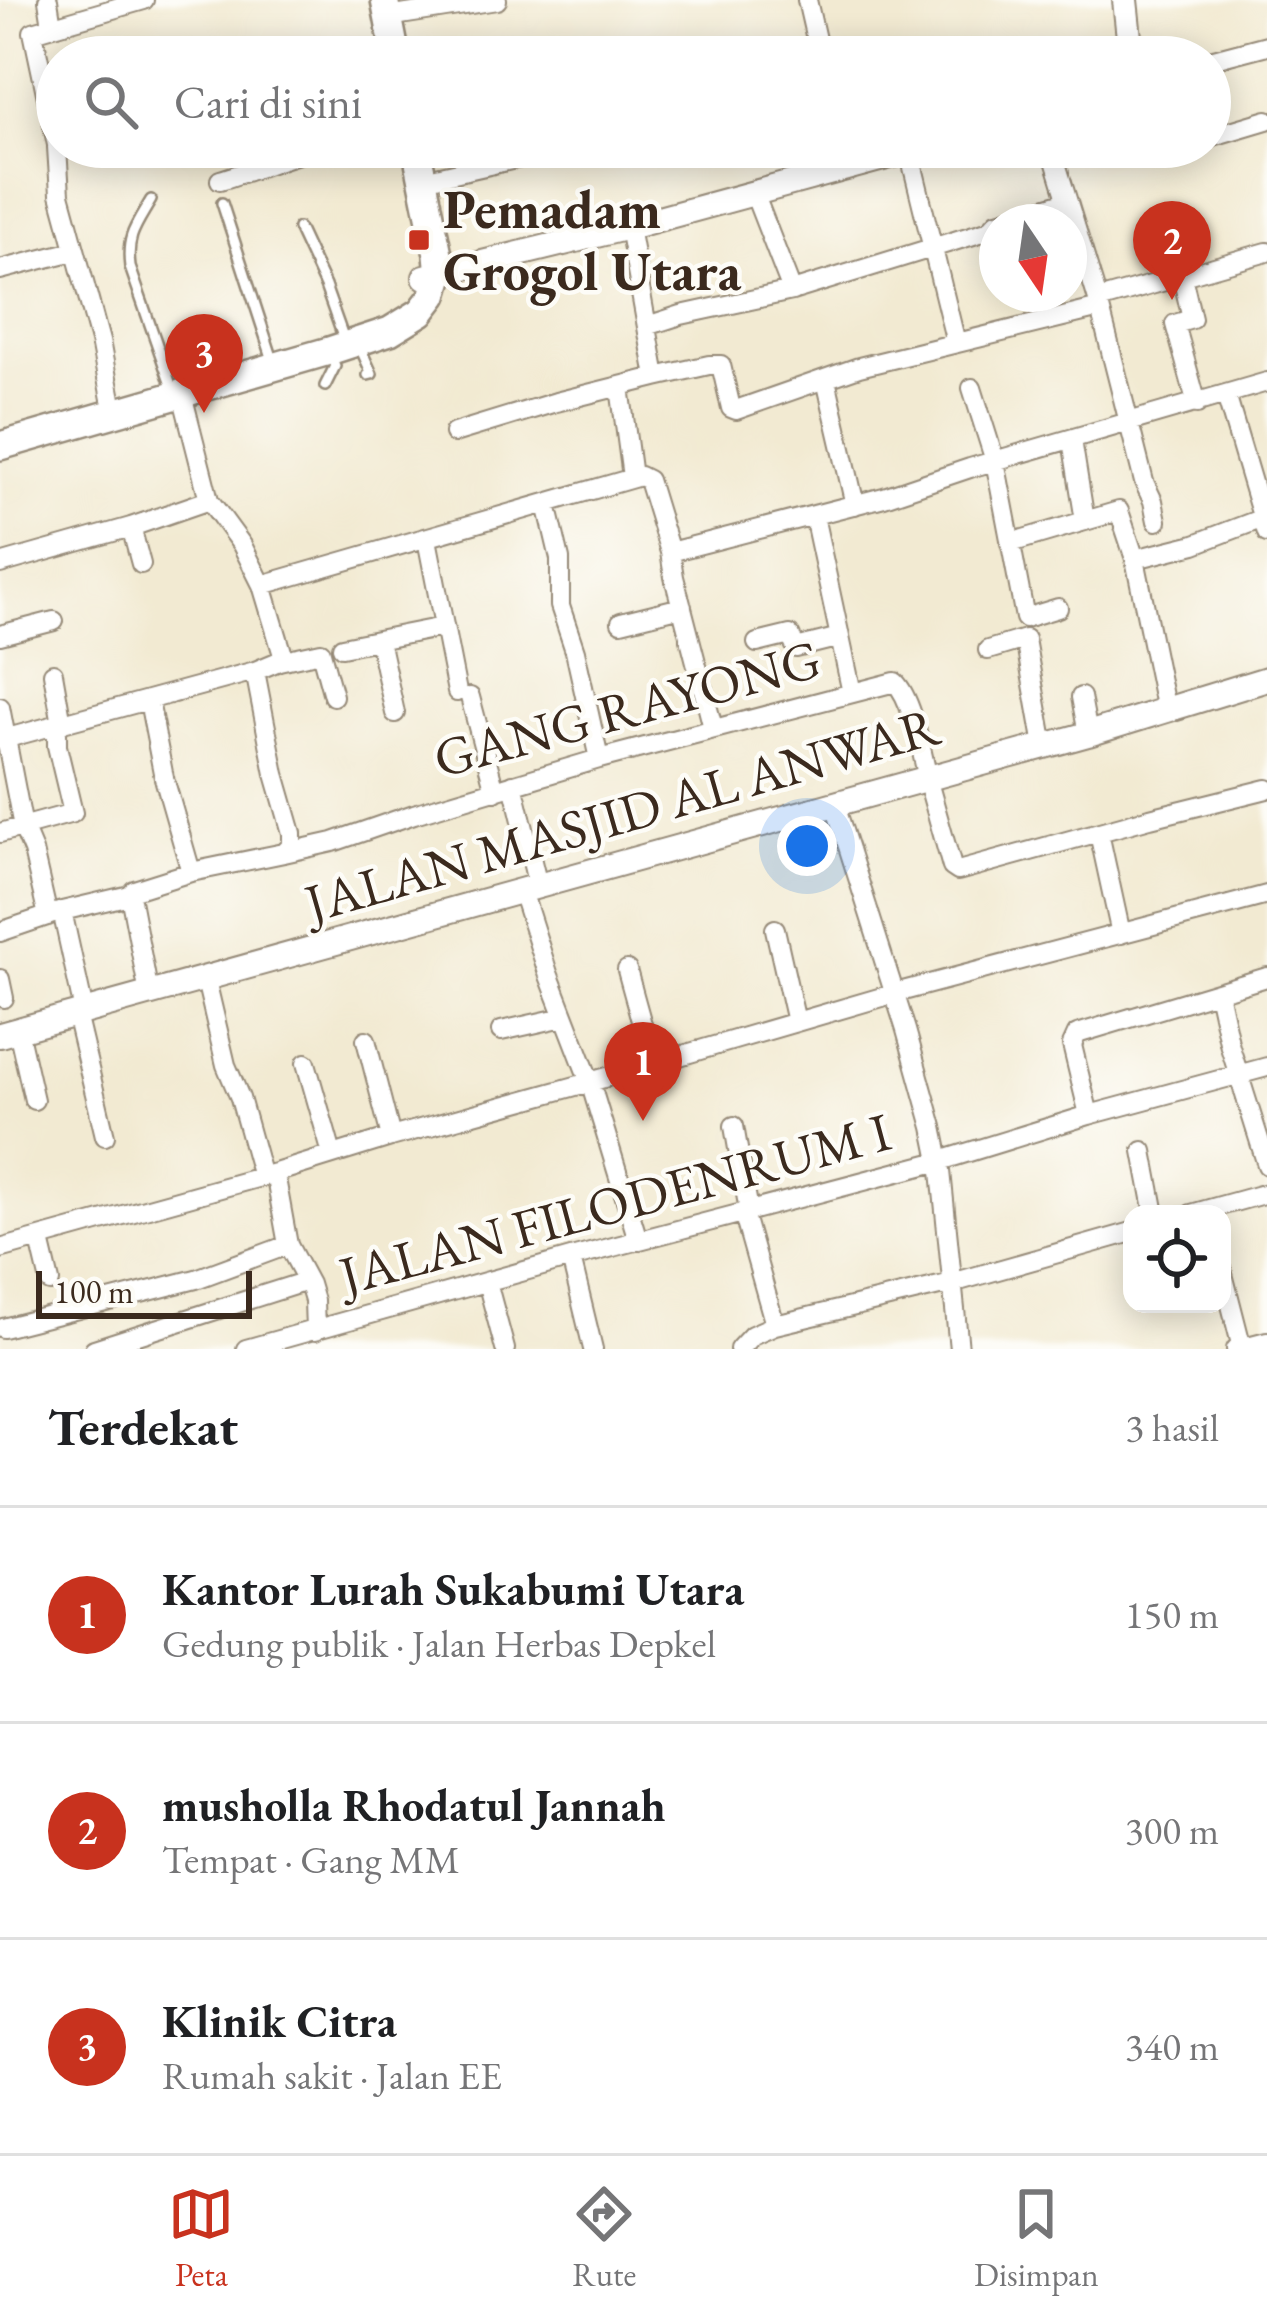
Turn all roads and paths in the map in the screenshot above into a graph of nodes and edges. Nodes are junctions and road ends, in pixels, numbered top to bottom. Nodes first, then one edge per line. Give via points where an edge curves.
1 (48, 0) edge
2 (145, 0) edge
3 (497, 0) edge
4 (807, 0) edge
5 (1125, 0) edge
6 (383, 6) edge
7 (52, 26) junction
8 (384, 36) edge
9 (391, 36) edge
10 (815, 36) edge
11 (1129, 36) edge
12 (1267, 45) edge
13 (36, 54) edge
14 (1231, 54) edge
15 (1267, 119) edge
16 (1231, 130) edge
17 (60, 168) edge
18 (261, 168) edge
19 (407, 168) edge
20 (420, 168) edge
21 (476, 168) edge
22 (819, 168) edge
23 (920, 168) edge
24 (1057, 168) edge
25 (220, 180) dead end
26 (423, 180) junction
27 (754, 193) junction
28 (151, 200) dead end
29 (1067, 201) junction
30 (222, 203) dead end
31 (1057, 204) edge
32 (628, 227) junction
33 (298, 228) dead end
34 (979, 233) edge
35 (934, 247) junction
36 (74, 251) junction
37 (1267, 252) edge
38 (0, 270) edge
39 (1182, 275) junction
40 (432, 276) junction
41 (792, 291) junction
42 (1099, 304) junction
43 (647, 326) junction
44 (343, 342) junction
45 (956, 343) junction
46 (271, 354) junction
47 (368, 375) dead end
48 (656, 377) junction
49 (826, 380) junction
50 (1267, 382) edge
51 (331, 385) dead end
52 (620, 387) junction
53 (176, 388) junction
54 (972, 388) dead end
55 (1226, 395) junction
56 (1197, 404) junction
57 (97, 408) junction
58 (1131, 423) junction
59 (0, 430) edge
60 (454, 433) dead end
61 (1072, 440) junction
62 (0, 446) edge
63 (995, 460) junction
64 (632, 478) junction
65 (209, 500) junction
66 (547, 505) junction
67 (855, 505) junction
68 (814, 516) junction
69 (1085, 521) junction
70 (1157, 521) dead end
71 (1265, 524) edge
72 (131, 527) junction
73 (427, 538) junction
74 (1010, 543) junction
75 (670, 552) junction
76 (1135, 559) junction
77 (0, 564) edge
78 (141, 564) dead end
79 (262, 585) junction
80 (682, 607) junction
81 (1058, 608) dead end
82 (54, 620) dead end
83 (621, 622) dead end
84 (443, 627) junction
85 (0, 635) edge
86 (840, 637) junction
87 (380, 640) junction
88 (757, 643) dead end
89 (341, 647) dead end
90 (988, 650) dead end
91 (279, 661) junction
92 (255, 671) junction
93 (53, 673) dead end
94 (1267, 679) edge
95 (852, 693) junction
96 (332, 696) dead end
97 (1081, 697) dead end
98 (149, 701) junction
99 (0, 707) edge
100 (1166, 711) junction
101 (395, 713) dead end
102 (59, 725) junction
103 (713, 728) junction
104 (1088, 734) junction
105 (3, 739) edge
106 (1044, 746) junction
107 (599, 759) junction
108 (927, 778) junction
109 (504, 788) junction
110 (1267, 789) edge
111 (835, 805) junction
112 (23, 826) junction
113 (0, 833) edge
114 (1099, 833) junction
115 (284, 853) junction
116 (191, 872) junction
117 (530, 889) junction
118 (130, 895) junction
119 (1267, 895) edge
120 (55, 913) junction
121 (775, 929) dead end
122 (0, 932) edge
123 (1121, 934) junction
124 (627, 970) dead end
125 (1267, 977) edge
126 (206, 980) junction
127 (1218, 992) junction
128 (149, 994) junction
129 (894, 994) junction
130 (80, 1013) junction
131 (564, 1017) junction
132 (796, 1022) junction
133 (501, 1031) dead end
134 (9, 1033) edge
135 (366, 1040) dead end
136 (306, 1063) dead end
137 (653, 1064) junction
138 (1267, 1067) edge
139 (1238, 1075) junction
140 (590, 1082) junction
141 (34, 1100) dead end
142 (1089, 1115) junction
143 (734, 1126) dead end
144 (105, 1136) dead end
145 (391, 1137) junction
146 (1143, 1151) dead end
147 (332, 1154) junction
148 (940, 1161) junction
149 (1267, 1165) edge
150 (268, 1175) junction
151 (1267, 1193) edge
152 (1153, 1205) edge
153 (1226, 1205) edge
154 (746, 1212) junction
155 (0, 1228) edge
156 (1123, 1235) edge
157 (40, 1240) junction
158 (638, 1240) junction
159 (288, 1245) junction
160 (3, 1248) edge
161 (572, 1258) junction
162 (308, 1281) junction
163 (50, 1282) dead end
164 (487, 1282) junction
165 (952, 1283) junction
166 (1231, 1311) edge
167 (775, 1325) junction
168 (3, 1328) dead end
169 (309, 1338) edge
170 (1267, 1341) edge
171 (1239, 1348) edge
172 (94, 1349) edge
173 (247, 1349) edge
174 (505, 1349) edge
175 (593, 1349) edge
176 (739, 1349) edge
177 (959, 1349) edge

1 - 7 street
2 - 7 street
3 - 6 street
4 - 10 street
5 - 11 street
6 - 8 main road
6 - 9 main road
7 - 13 street via 32,36
12 - 14 street
15 - 16 street
17 - 36 street
18 - 25 street
19 - 40 main road
20 - 26 main road
21 - 26 street
22 - 27 street
23 - 35 street
24 - 29 street
26 - 40 main road
27 - 32 street
27 - 41 street
28 - 53 lane via 129,237 130,267
29 - 31 street
29 - 42 street
30 - 46 lane
32 - 40 street
32 - 43 street
33 - 44 lane
34 - 35 street
35 - 41 street
35 - 45 street
36 - 38 street
36 - 57 street via 100,341
37 - 39 street
39 - 42 street
39 - 56 street via 1192,319 1175,324
40 - 44 main road via 434,295 421,312 390,331
41 - 43 street
42 - 45 street
42 - 58 street
43 - 48 street
44 - 46 main road
44 - 47 lane
44 - 51 lane via 324,384
44 - 53 main road
45 - 49 street
46 - 53 main road
48 - 49 street via 721,365 734,410
48 - 52 street
49 - 67 street
50 - 55 street
52 - 60 street
52 - 64 street
53 - 57 main road
53 - 65 street
54 - 63 street
55 - 56 street
55 - 71 street
56 - 58 street
57 - 59 main road
57 - 62 main road
58 - 61 street
58 - 70 street
61 - 63 street
61 - 69 street
63 - 67 street
63 - 74 street
64 - 66 street
64 - 75 street via 648,480
65 - 72 street
65 - 79 street
66 - 73 street
66 - 107 street via 560,559 560,606
67 - 68 street
68 - 75 street
68 - 86 street
69 - 74 street
69 - 76 street via 1118,511
71 - 76 street
72 - 77 street
72 - 78 street
73 - 79 street
73 - 84 street
74 - 81 street via 1025,618
75 - 80 street
76 - 100 street
79 - 91 street via 283,649
80 - 83 street
80 - 103 street
82 - 85 street
84 - 87 street
84 - 109 street
86 - 88 street via 796,648 790,635
86 - 95 street
87 - 89 street
87 - 101 street
90 - 106 street via 1025,639
91 - 92 street
91 - 96 street via 320,651
92 - 98 street
92 - 115 street via 292,833
93 - 102 street
94 - 100 street, JALAN MASJID AL ANWAR
95 - 103 street, GANG RAYONG
95 - 108 street, GANG RAYONG via 901,685
97 - 104 street
98 - 102 street
98 - 116 street
99 - 105 street
100 - 104 street, JALAN MASJID AL ANWAR
102 - 105 street
102 - 112 street via 73,813
103 - 107 street, GANG RAYONG
104 - 106 street, JALAN MASJID AL ANWAR
105 - 112 street
106 - 108 street, JALAN MASJID AL ANWAR
107 - 109 street, GANG RAYONG
108 - 111 street, JALAN MASJID AL ANWAR
108 - 114 street via 958,871
109 - 115 street, GANG RAYONG
109 - 117 street
110 - 114 street
111 - 117 street, JALAN MASJID AL ANWAR
111 - 129 street
112 - 113 street
112 - 120 street
114 - 123 street
115 - 116 street, GANG RAYONG
116 - 118 street, GANG RAYONG
117 - 126 street, JALAN MASJID AL ANWAR
117 - 131 street
118 - 120 street, GANG RAYONG
118 - 128 street
119 - 123 street
120 - 122 street, GANG RAYONG
120 - 130 street
121 - 132 street
123 - 129 street
124 - 137 street
125 - 127 street
126 - 128 street, JALAN MASJID AL ANWAR
126 - 150 street via 226,1065
127 - 139 street
127 - 142 street via 1077,1034 1072,1045
128 - 130 street, JALAN MASJID AL ANWAR
129 - 132 street
129 - 148 street
130 - 134 street, JALAN MASJID AL ANWAR
130 - 144 street
131 - 133 street
131 - 140 street
132 - 137 street
134 - 141 street
135 - 145 street
136 - 147 street
137 - 140 street
138 - 139 street, JALAN FILODENRUM I
139 - 142 street, JALAN FILODENRUM I
139 - 149 street
140 - 145 street
140 - 158 street
142 - 148 street, JALAN FILODENRUM I
143 - 154 street
145 - 147 street
146 - 152 street
147 - 150 street
148 - 154 street, JALAN FILODENRUM I
148 - 165 street
150 - 157 street
150 - 159 street
151 - 153 street
154 - 158 street, JALAN FILODENRUM I
154 - 167 street
155 - 160 street
156 - 165 street
157 - 160 street
157 - 163 street
158 - 161 street, JALAN FILODENRUM I
159 - 162 street
159 - 168 street via 196,1279
161 - 164 street, JALAN FILODENRUM I
161 - 175 street
162 - 169 street
162 - 172 street
164 - 169 street, JALAN FILODENRUM I
164 - 174 street
165 - 167 street
165 - 177 street
166 - 171 street
167 - 176 street
169 - 173 street, JALAN FILODENRUM I
170 - 171 street

